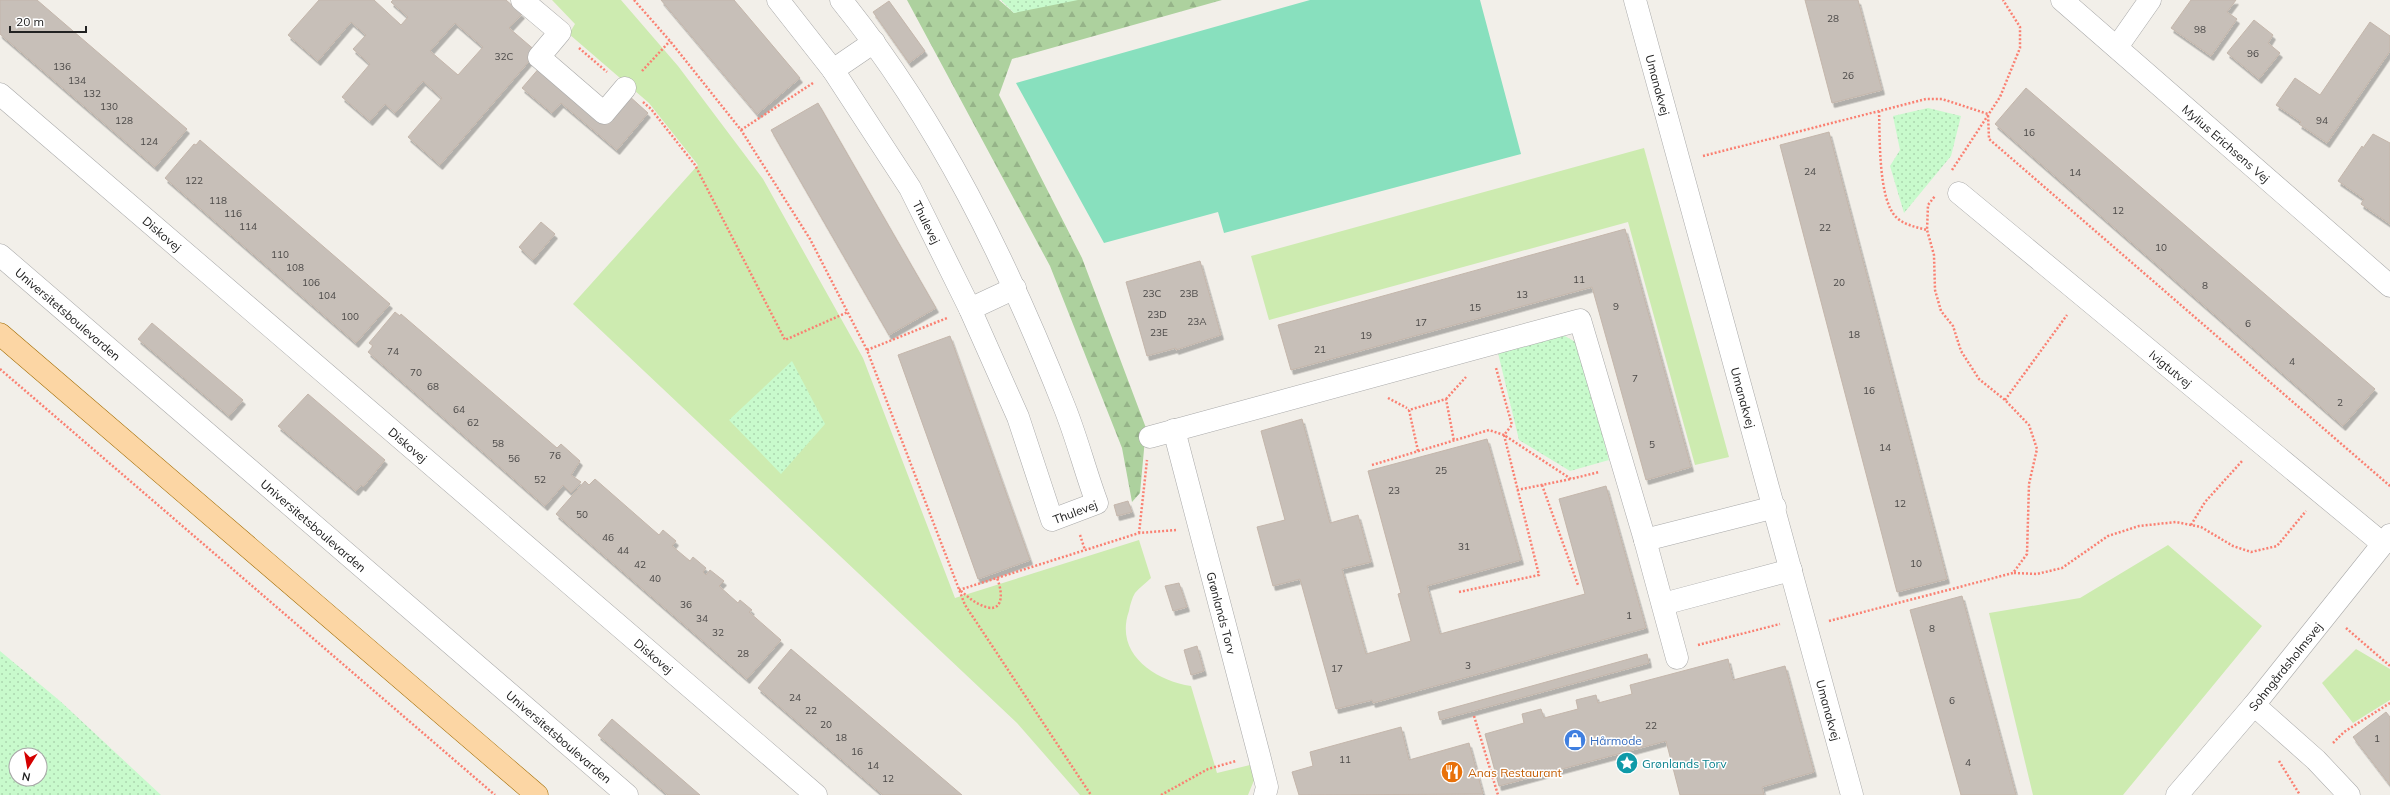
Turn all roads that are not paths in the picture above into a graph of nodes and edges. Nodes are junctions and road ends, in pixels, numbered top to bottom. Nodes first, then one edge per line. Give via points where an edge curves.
1 (778, 0) edge
2 (841, 0) edge
3 (1635, 0) edge
4 (2062, 0) edge
5 (2150, 0) edge
6 (524, 1) edge
7 (874, 42) junction
8 (2117, 47) junction
9 (833, 70) junction
10 (625, 88) road end
11 (0, 94) edge
12 (1959, 193) dead end
13 (0, 255) edge
14 (2390, 286) edge
15 (1015, 288) junction
16 (970, 309) junction
17 (0, 334) edge
18 (1174, 430) junction
19 (1150, 437) road end
20 (1775, 507) junction
21 (2386, 539) edge
22 (1646, 540) junction
23 (1791, 570) junction
24 (1663, 604) junction
25 (1677, 655) road end
26 (2254, 705) junction
27 (537, 795) edge
28 (627, 795) edge
29 (816, 795) edge
30 (1265, 795) edge
31 (1852, 795) edge
32 (2177, 795) edge
33 (2349, 795) edge

1 - 9 street, Thulevej
2 - 7 street, Thulevej
3 - 20 street, Umanakvej
4 - 8 street, Mylius Erichsens Vej
5 - 8 street
6 - 10 street via 560,32 539,57 604,113
7 - 9 street
7 - 15 street, Thulevej via 952,162
8 - 14 street, Mylius Erichsens Vej
9 - 16 street, Thulevej via 910,188
11 - 29 street, Diskovej
12 - 21 street, Ivigtutvej via 2321,492
13 - 28 street, Universitetsboulevarden
15 - 16 street
15 - 16 street, Thulevej via 1065,408 1097,503 1052,520 1018,417
17 - 27 main road
18 - 19 street
18 - 22 street via 1580,320
18 - 30 street, Grønlands Torv via 1267,787
20 - 22 street
20 - 23 street, Umanakvej
21 - 26 street, Sohngårdsholmsvej
22 - 24 street
23 - 24 street
23 - 31 street, Umanakvej
24 - 25 street
26 - 32 street, Sohngårdsholmsvej
26 - 33 street via 2316,760

